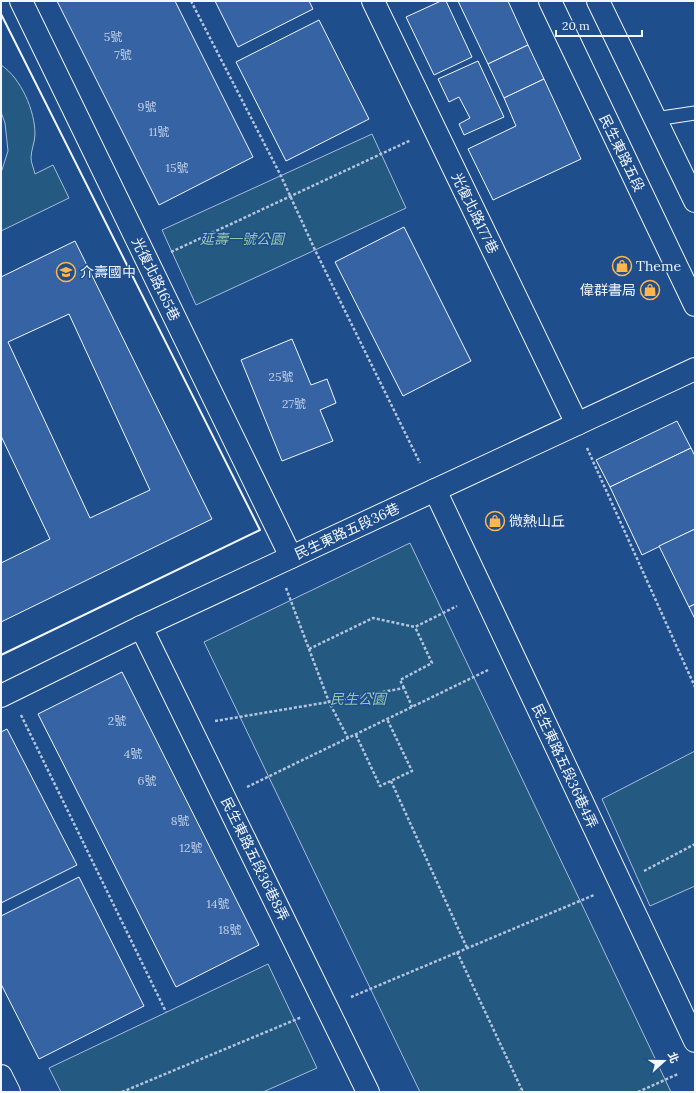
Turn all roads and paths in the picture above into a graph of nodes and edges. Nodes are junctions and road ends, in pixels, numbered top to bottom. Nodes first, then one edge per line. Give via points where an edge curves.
1 (21, 1) edge
2 (191, 1) edge
3 (374, 1) edge
4 (550, 1) edge
5 (598, 1) edge
6 (695, 113) edge
7 (655, 119) junction
8 (414, 139) dead end
9 (290, 196) junction
10 (695, 201) edge
11 (170, 252) dead end
12 (695, 305) edge
13 (695, 369) edge
14 (577, 424) junction
15 (586, 445) dead end
16 (420, 463) dead end
17 (435, 490) junction
18 (291, 557) junction
19 (286, 588) dead end
20 (457, 606) dead end
21 (415, 626) junction
22 (141, 627) junction
23 (309, 649) junction
24 (488, 670) dead end
25 (695, 687) edge
26 (404, 688) junction
27 (1, 696) edge
28 (329, 702) junction
29 (412, 707) junction
30 (21, 714) dead end
31 (387, 719) junction
32 (210, 722) dead end
33 (356, 735) junction
34 (348, 738) junction
35 (391, 781) junction
36 (243, 788) dead end
37 (695, 844) edge
38 (642, 872) dead end
39 (594, 895) dead end
40 (467, 948) junction
41 (457, 952) junction
42 (346, 998) dead end
43 (166, 1012) dead end
44 (308, 1015) dead end
45 (695, 1041) edge
46 (678, 1074) dead end
47 (1, 1076) edge
48 (9, 1092) edge
49 (122, 1092) edge
50 (368, 1092) edge
51 (519, 1092) edge
52 (638, 1092) edge

1 - 18 street, 光復北路165巷
2 - 9 path
3 - 14 street, 光復北路177巷
4 - 12 street, 民生東路五段
5 - 7 street
6 - 7 lane
7 - 10 street
8 - 9 path
9 - 11 path
9 - 16 path
13 - 14 street, 民生東路五段36巷
14 - 17 street, 民生東路五段36巷
15 - 25 path
17 - 18 street, 民生東路五段36巷
17 - 45 street, 民生東路五段36巷4弄
18 - 22 street, 民生東路五段36巷
19 - 23 path
20 - 21 path
21 - 23 path via 373,618
21 - 26 path via 432,663 400,680
22 - 27 street, 民生東路五段36巷
22 - 50 street, 民生東路五段36巷8弄
23 - 28 path
24 - 29 path
26 - 28 path
26 - 29 path
28 - 32 path
28 - 34 path
29 - 31 path
30 - 43 path
31 - 33 path
31 - 35 path via 412,771
33 - 34 path
33 - 35 path via 380,786
34 - 36 path
35 - 40 path
37 - 38 path
39 - 40 path
40 - 41 path
41 - 42 path
41 - 51 path via 522,1090
44 - 49 path
46 - 52 path
47 - 48 street

